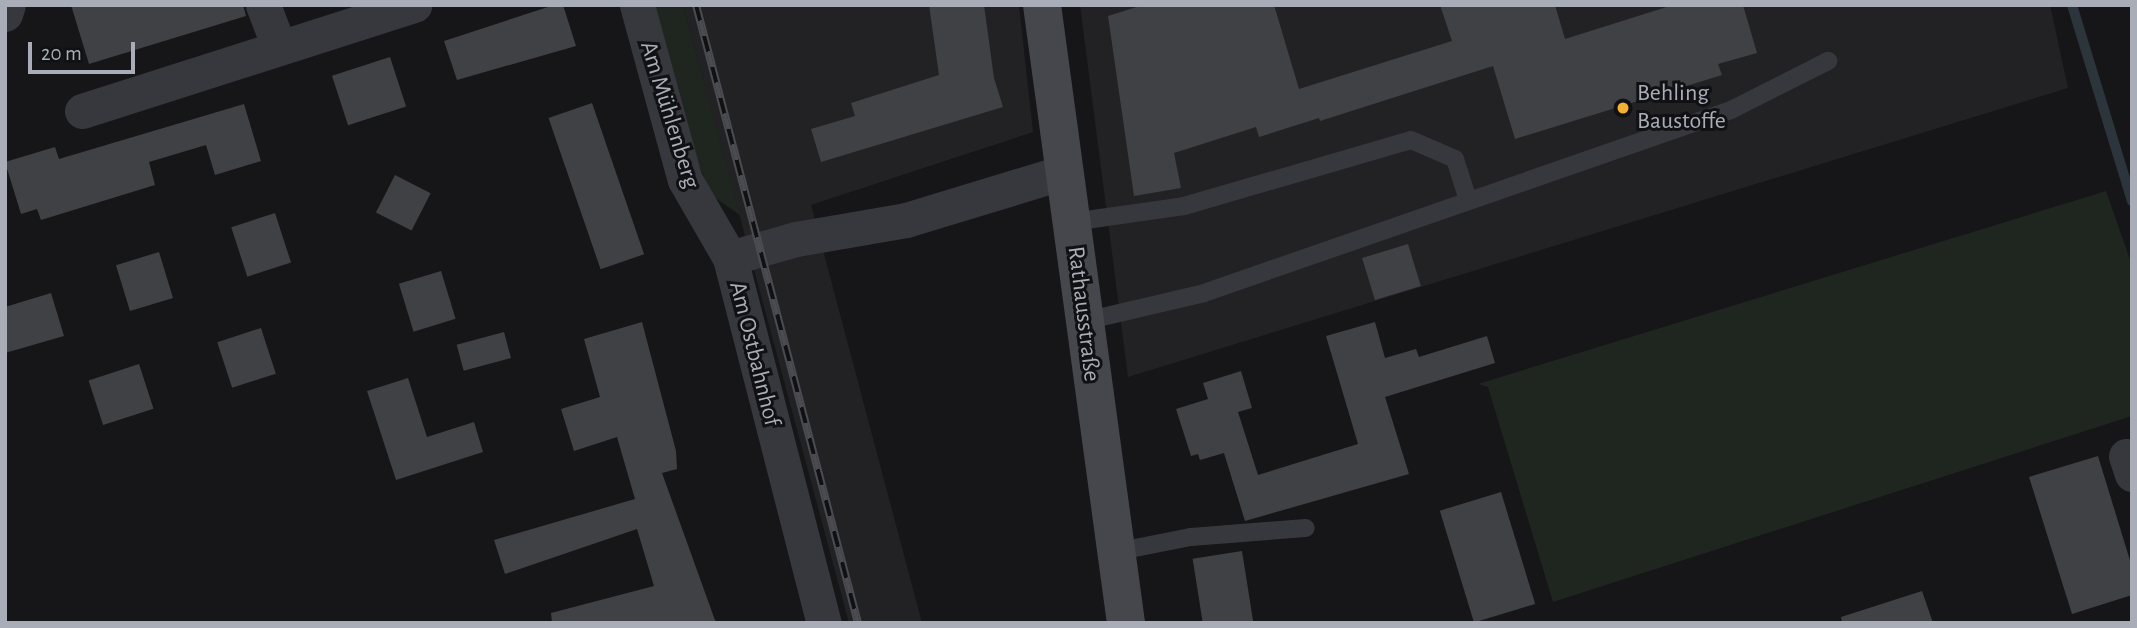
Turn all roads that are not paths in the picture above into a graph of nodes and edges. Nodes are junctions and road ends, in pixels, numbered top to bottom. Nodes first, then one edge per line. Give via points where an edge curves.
1 (8, 5) edge
2 (263, 5) edge
3 (414, 5) edge
4 (637, 5) edge
5 (1042, 5) edge
6 (5, 14) edge
7 (279, 47) junction
8 (1828, 61) dead end
9 (82, 111) dead end
10 (1064, 172) junction
11 (1468, 200) junction
12 (1072, 222) junction
13 (730, 258) junction
14 (1085, 321) junction
15 (1306, 528) dead end
16 (1115, 552) junction
17 (824, 623) edge
18 (1126, 623) edge

1 - 6 street
2 - 7 street
3 - 7 street
4 - 13 street, Am Mühlenberg via 685,180
5 - 10 main road, Rathausstraße
7 - 9 street
8 - 11 lane via 1731,110
10 - 12 main road, Rathausstraße
10 - 13 street, Am Ostbahnhof via 906,220 796,239
11 - 12 lane via 1455,159 1410,140 1184,206
11 - 14 lane via 1204,293
12 - 14 main road, Rathausstraße
13 - 17 street, Am Ostbahnhof
14 - 16 main road, Rathausstraße
15 - 16 lane via 1191,537
16 - 18 main road, Rathausstraße

